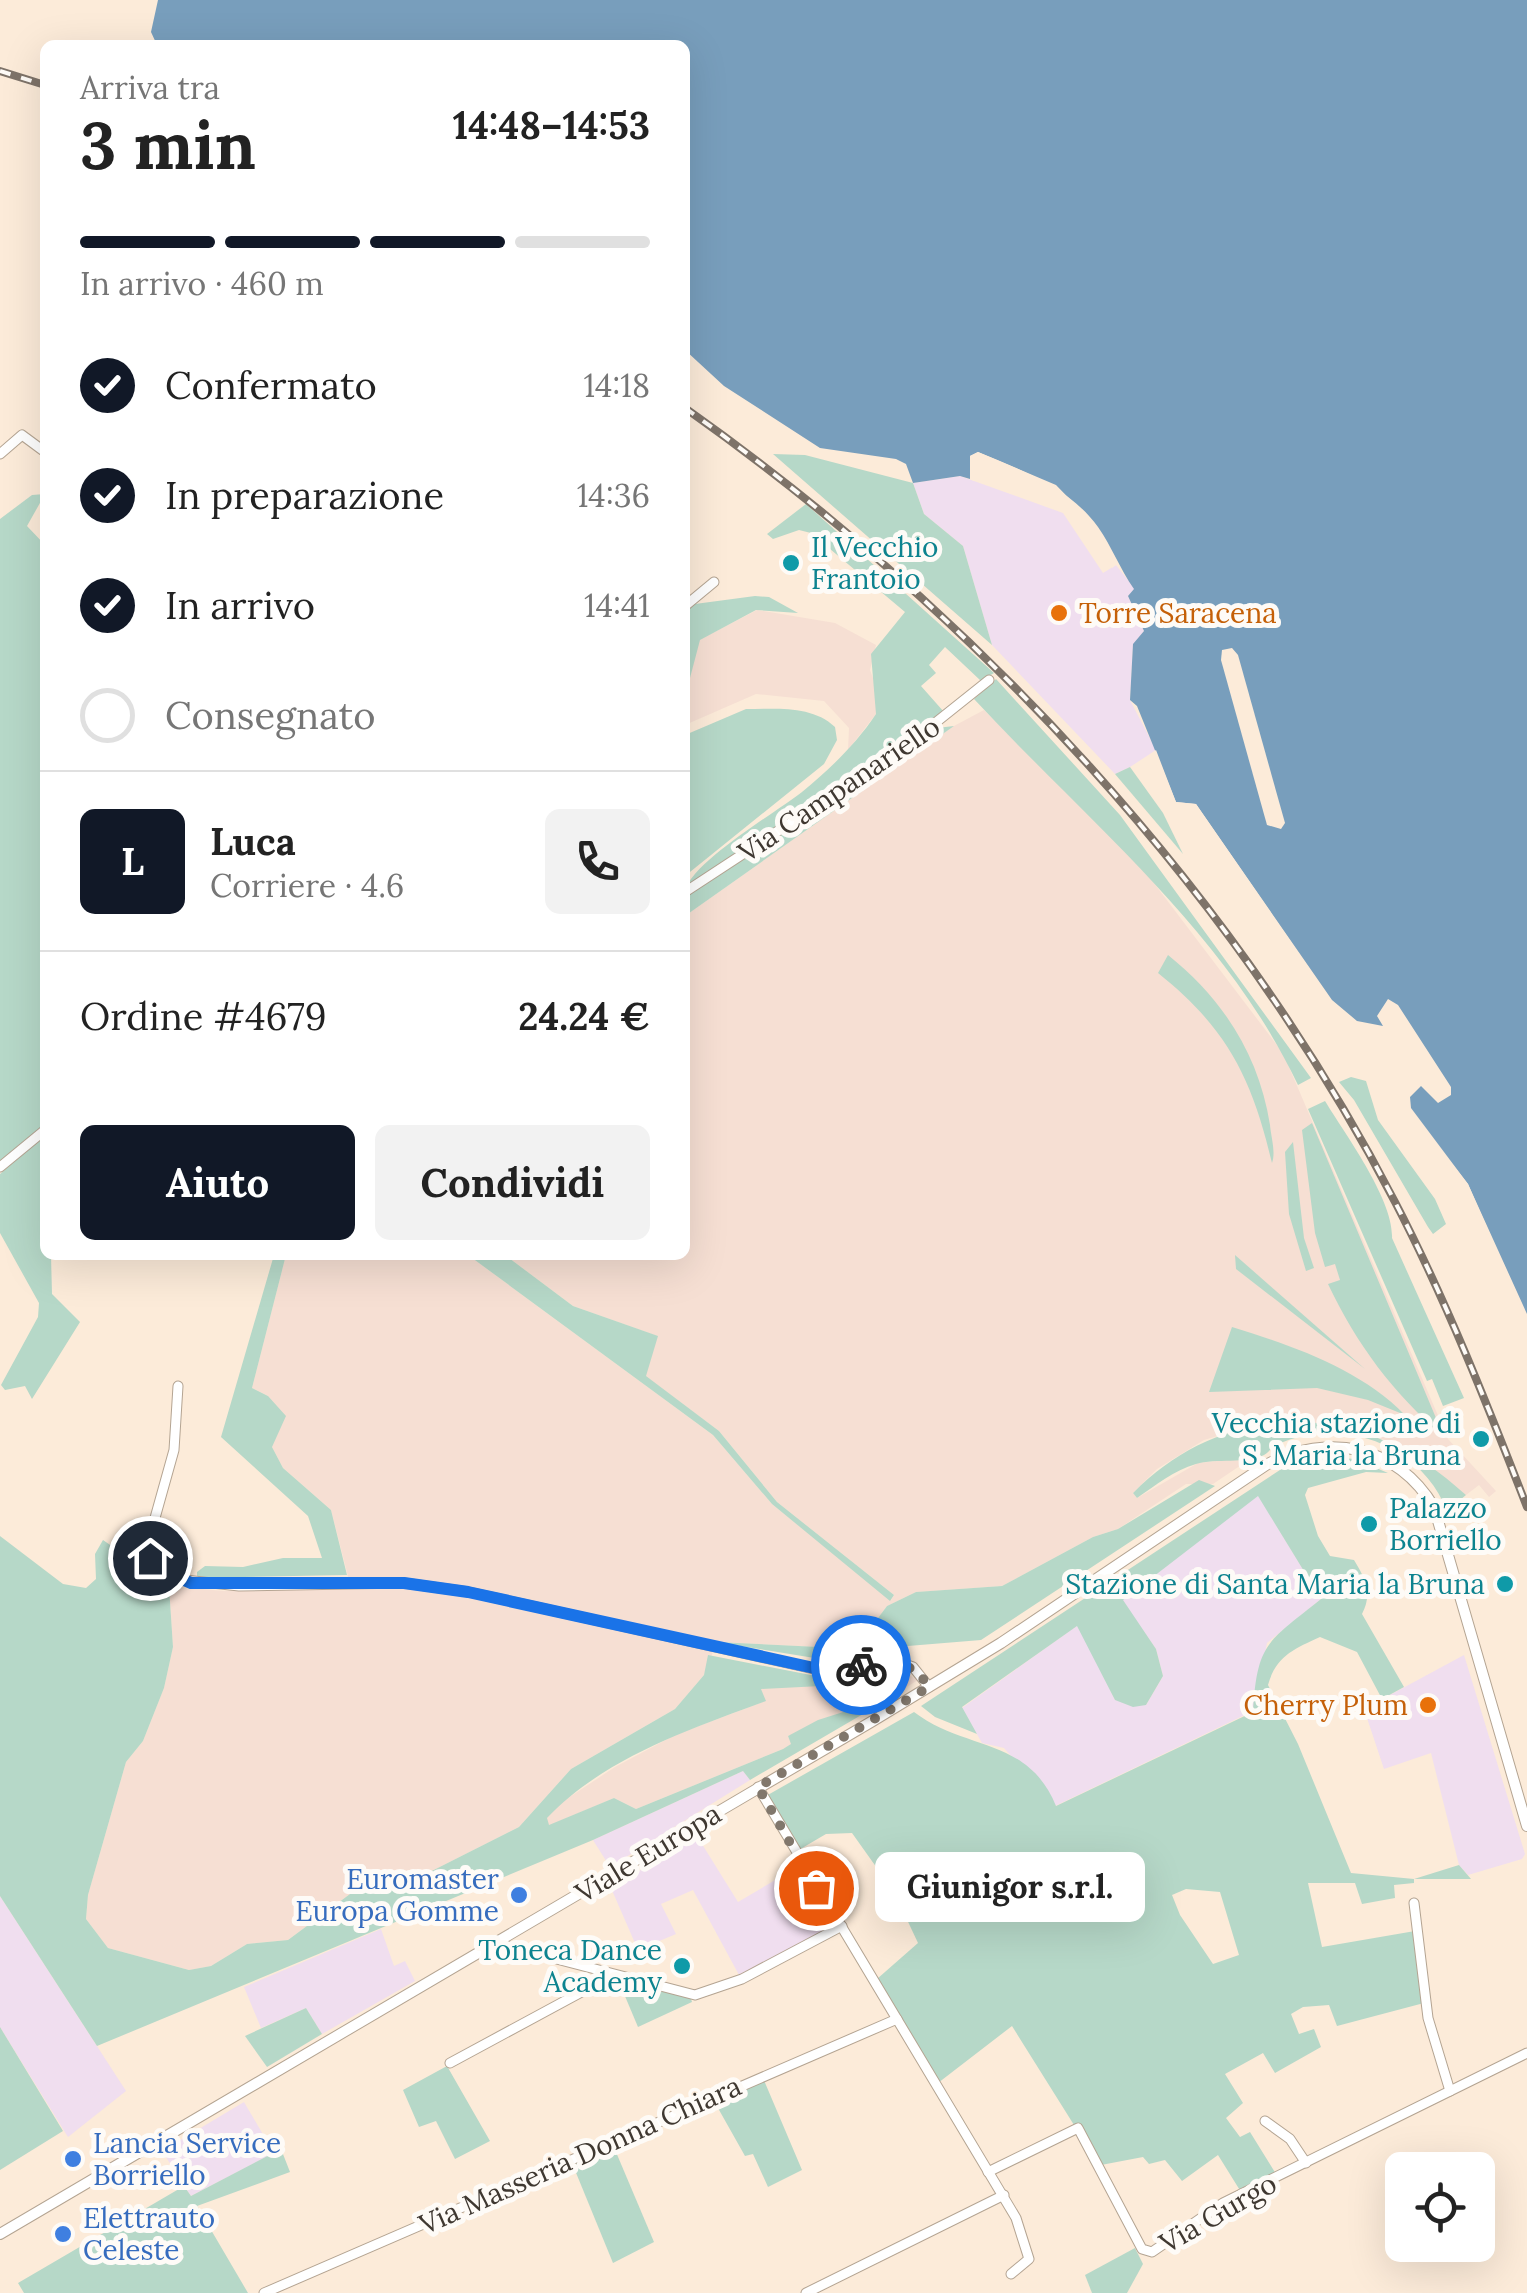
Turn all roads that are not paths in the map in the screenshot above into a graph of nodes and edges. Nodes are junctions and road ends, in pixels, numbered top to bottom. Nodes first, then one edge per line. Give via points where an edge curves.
1 (40, 448) edge
2 (0, 454) edge
3 (714, 582) dead end
4 (690, 602) edge
5 (989, 680) dead end
6 (690, 889) edge
7 (40, 1134) edge
8 (0, 1167) edge
9 (178, 1386) dead end
10 (929, 1687) junction
11 (758, 1787) junction
12 (1527, 1826) edge
13 (1414, 1904) dead end
14 (842, 1926) junction
15 (495, 1943) junction
16 (614, 1975) junction
17 (897, 2019) junction
18 (1527, 2053) edge
19 (450, 2063) dead end
20 (1450, 2091) junction
21 (1265, 2121) dead end
22 (1306, 2164) junction
23 (988, 2172) junction
24 (1004, 2196) junction
25 (0, 2234) edge
26 (1011, 2274) dead end
27 (264, 2293) edge
28 (806, 2293) edge

1 - 2 street via 22,435
3 - 4 street
5 - 6 street, Via Campanariello via 900,752
7 - 8 street
9 - 10 street via 174,1450 148,1543 159,1569 176,1579 239,1586 404,1583 468,1592 814,1668 900,1662
10 - 11 street, Viale Europa
10 - 12 street, Viale Europa via 1274,1461 1322,1447 1370,1451 1403,1470 1434,1507
11 - 14 street
11 - 15 street, Viale Europa
13 - 20 street via 1428,2018
14 - 16 street via 705,1993
14 - 17 street
15 - 16 street
15 - 25 street, Viale Europa
16 - 19 street
17 - 23 street
17 - 27 street, Via Masseria Donna Chiara
18 - 20 street, Via Gurgo
20 - 22 street, Via Gurgo
21 - 22 street via 1290,2139
22 - 23 street, Via Gurgo via 1189,2223 1152,2252 1142,2249 1078,2128
23 - 24 street
24 - 26 street via 1029,2255
24 - 28 street

